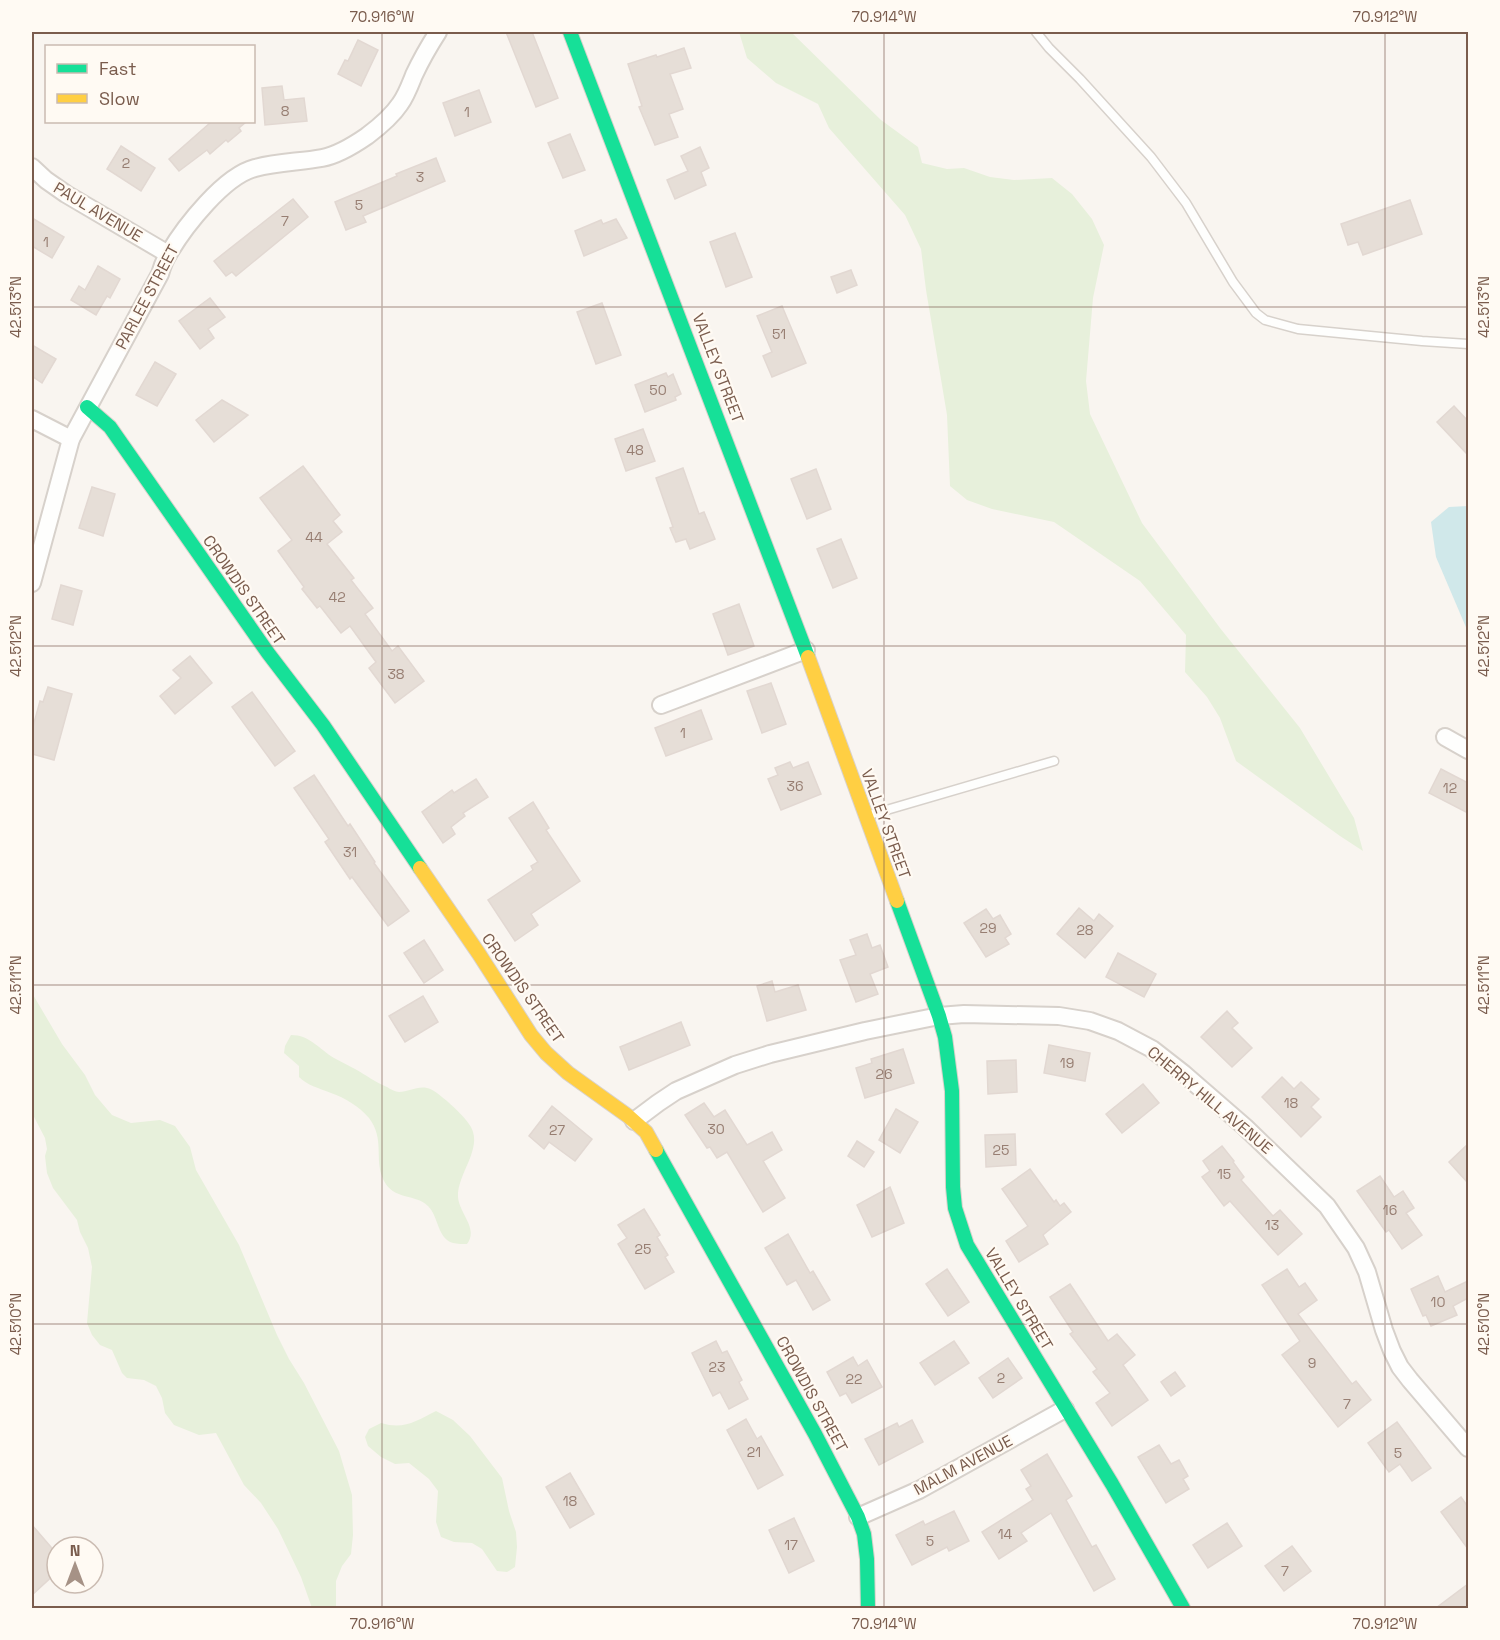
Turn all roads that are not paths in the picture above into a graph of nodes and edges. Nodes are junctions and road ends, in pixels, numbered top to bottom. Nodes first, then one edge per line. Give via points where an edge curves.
1 (438, 32) edge
2 (570, 32) edge
3 (1036, 32) edge
4 (32, 167) edge
5 (168, 254) junction
6 (1468, 344) edge
7 (87, 407) junction
8 (32, 419) edge
9 (70, 439) junction
10 (32, 583) edge
11 (806, 650) junction
12 (661, 705) dead end
13 (1445, 737) dead end
14 (1468, 750) edge
15 (1054, 761) dead end
16 (865, 816) junction
17 (939, 1016) junction
18 (634, 1121) junction
19 (1065, 1408) junction
20 (1468, 1448) edge
21 (858, 1517) junction
22 (868, 1608) edge
23 (1183, 1608) edge

1 - 5 street, PARLEE STREET via 400,104 368,135 325,157 277,163 238,175 209,202
2 - 11 street, VALLEY STREET
3 - 6 lane via 1151,157 1186,203 1233,282 1265,320 1298,329
4 - 5 street, PAUL AVENUE via 66,194
5 - 7 street, PARLEE STREET
7 - 9 street, PARLEE STREET
7 - 18 street, CROWDIS STREET via 110,428 268,654 323,725 531,1035 568,1073
8 - 9 street
9 - 10 street, PARLEE STREET
11 - 12 street
11 - 16 street, VALLEY STREET
13 - 14 street
15 - 16 lane
16 - 17 street, VALLEY STREET
17 - 18 street, CHERRY HILL AVENUE via 735,1065 676,1091
17 - 19 street, VALLEY STREET via 951,1081 953,1187 960,1227
17 - 20 street, CHERRY HILL AVENUE via 1030,1015 1090,1021 1152,1049 1184,1074 1327,1206 1356,1248 1367,1272 1400,1367
18 - 21 street, CROWDIS STREET via 662,1158
19 - 21 street, MALM AVENUE via 919,1490
19 - 23 street, VALLEY STREET
21 - 22 street, CROWDIS STREET via 867,1559

